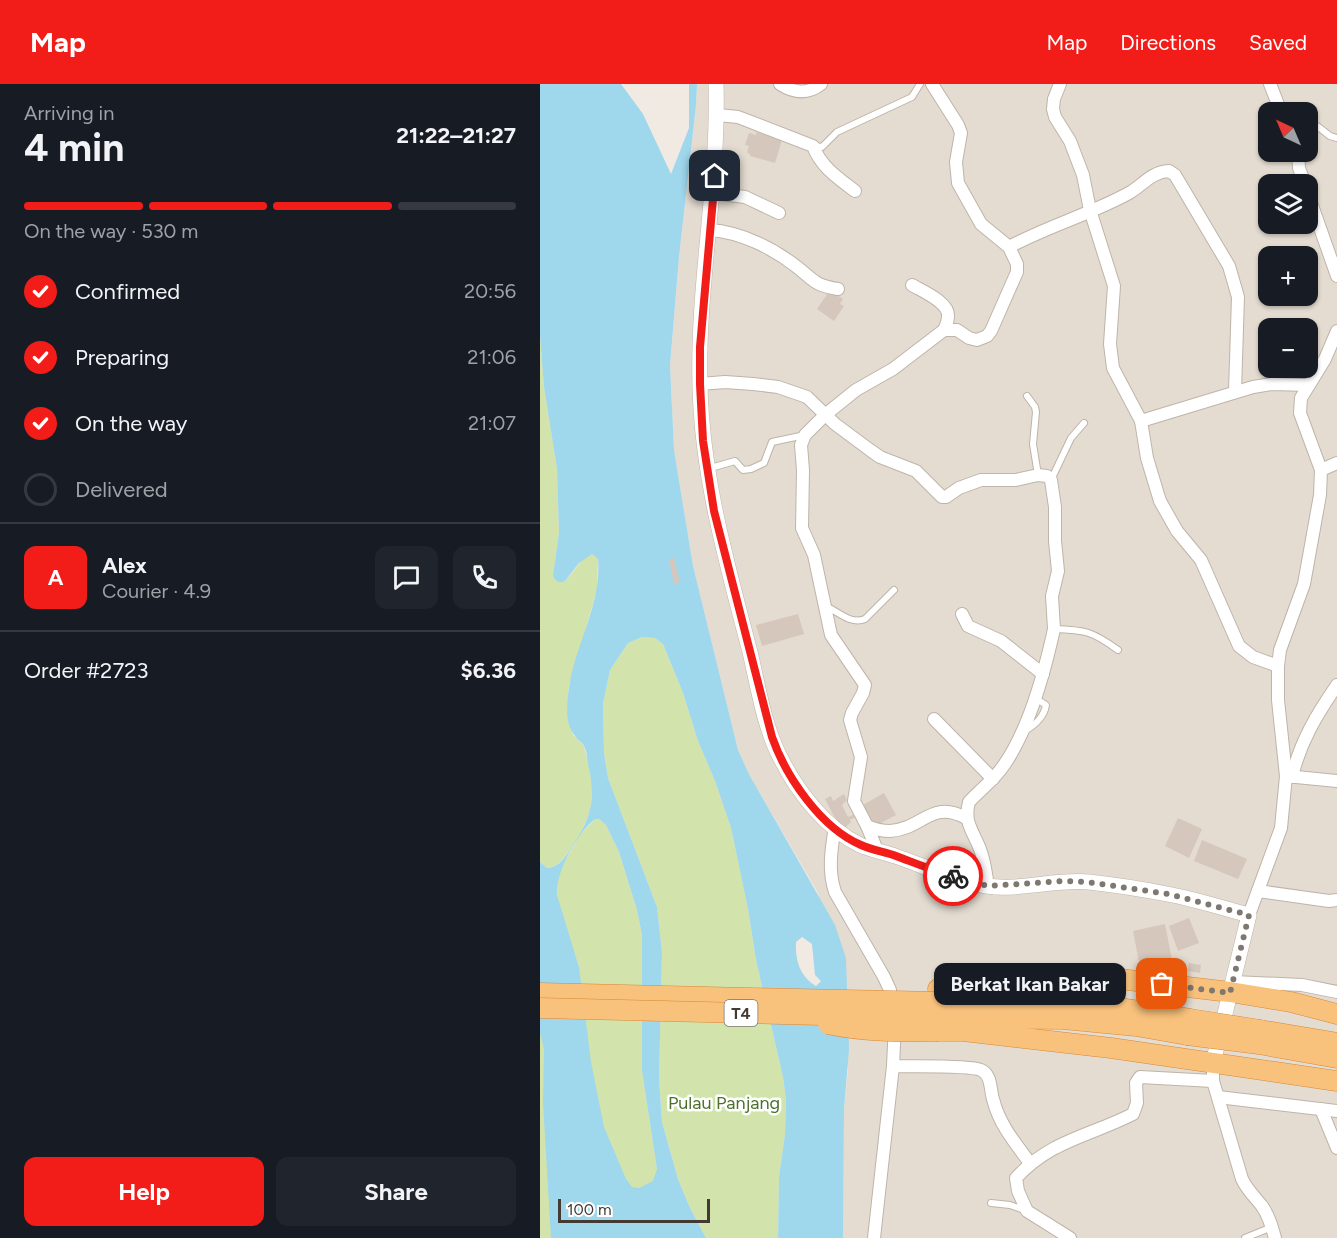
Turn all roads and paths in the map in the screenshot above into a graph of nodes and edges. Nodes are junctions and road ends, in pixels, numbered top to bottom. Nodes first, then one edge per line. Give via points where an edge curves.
1 (717, 84) edge
2 (780, 84) edge
3 (821, 84) edge
4 (920, 84) edge
5 (932, 84) edge
6 (1060, 84) edge
7 (1270, 84) edge
8 (1277, 102) edge
9 (718, 115) junction
10 (1318, 127) edge
11 (1337, 138) edge
12 (813, 146) junction
13 (855, 191) dead end
14 (714, 193) junction
15 (1090, 210) junction
16 (779, 213) dead end
17 (1318, 222) edge
18 (710, 230) junction
19 (1009, 247) junction
20 (1337, 276) edge
21 (912, 285) dead end
22 (838, 289) dead end
23 (944, 330) junction
24 (1337, 331) edge
25 (700, 384) junction
26 (1309, 385) junction
27 (1235, 391) junction
28 (1027, 396) dead end
29 (825, 415) junction
30 (1140, 421) junction
31 (1084, 423) dead end
32 (805, 435) junction
33 (1337, 463) edge
34 (706, 469) junction
35 (1320, 470) junction
36 (1038, 475) junction
37 (1051, 480) junction
38 (894, 590) dead end
39 (824, 606) junction
40 (962, 614) dead end
41 (1054, 629) junction
42 (1118, 650) dead end
43 (1278, 666) junction
44 (1043, 674) junction
45 (1337, 685) edge
46 (934, 719) dead end
47 (1289, 777) junction
48 (993, 779) junction
49 (1337, 781) edge
50 (966, 818) junction
51 (867, 826) junction
52 (835, 827) junction
53 (877, 850) junction
54 (988, 886) junction
55 (1258, 891) junction
56 (1337, 900) edge
57 (1249, 915) junction
58 (1232, 987) junction
59 (1337, 992) edge
60 (540, 993) edge
61 (540, 1008) edge
62 (939, 1010) junction
63 (1337, 1014) edge
64 (1259, 1037) junction
65 (1337, 1042) edge
66 (1337, 1058) edge
67 (893, 1066) junction
68 (1213, 1072) junction
69 (1337, 1081) edge
70 (1218, 1096) junction
71 (1321, 1109) junction
72 (1337, 1112) edge
73 (1337, 1148) edge
74 (1030, 1163) junction
75 (991, 1203) dead end
76 (1027, 1211) junction
77 (1274, 1233) edge
78 (874, 1238) edge
79 (1070, 1238) edge
80 (1245, 1238) edge

1 - 9 street
2 - 3 street via 799,92
4 - 12 lane via 912,97 837,132 822,147
5 - 19 street via 961,133 956,162 958,183 981,224
6 - 15 street via 1053,109 1083,176
7 - 8 street
9 - 12 street via 738,117
9 - 14 street
10 - 11 lane
12 - 13 street via 827,168
14 - 16 street via 745,197
14 - 18 street
15 - 19 street
15 - 27 street via 1128,194 1155,174 1169,171 1175,175 1236,284
15 - 30 street via 1114,286 1110,344 1113,368
17 - 20 street
18 - 22 street via 744,237 782,257 814,283
18 - 25 street
19 - 23 street via 1017,272 992,331 977,340 957,330
21 - 23 street via 947,310
23 - 29 street
24 - 26 street
25 - 29 street via 778,387 807,397
25 - 34 street
26 - 27 street via 1272,384
26 - 35 street via 1301,398 1300,413
27 - 30 street
28 - 36 lane via 1036,412 1033,444
29 - 32 street
29 - 36 street via 880,457 916,471 942,497 981,480 1016,480
30 - 43 street via 1160,501 1204,566 1234,638 1253,657
31 - 37 lane via 1071,438
32 - 34 lane via 772,442 765,463 751,469 743,470 735,461
32 - 39 street via 801,445 802,528 814,555
33 - 35 street
34 - 52 street via 725,557 778,754 810,803
35 - 43 street via 1318,507 1304,584
36 - 37 street
37 - 41 street via 1058,571 1052,596
38 - 39 lane via 859,622
39 - 51 street via 831,635 865,685 850,720 861,757 854,801
40 - 44 street via 968,626 1001,641
41 - 42 lane via 1088,632
41 - 44 street
43 - 47 street via 1278,700
44 - 48 street via 1020,734
45 - 47 street via 1311,726
46 - 48 street
47 - 49 street
47 - 55 street via 1281,828
48 - 50 street via 969,802
50 - 51 street via 943,811 892,831
50 - 54 street via 982,854
51 - 53 street
52 - 53 street via 860,845
52 - 67 street via 830,878 890,990 894,1013
53 - 54 street
54 - 57 street via 1087,882 1168,894
55 - 56 street
55 - 57 street
57 - 58 street
58 - 59 street via 1302,985
58 - 62 highway via 1094,976 1024,978
58 - 63 highway
58 - 68 street
60 - 62 highway, T4, bridge via 749,998
61 - 62 highway, T4, bridge via 780,1014
62 - 64 highway, T4, bridge via 1026,1002 1100,1005 1188,1027
62 - 68 highway via 963,1032 1025,1038
64 - 65 highway, T4
64 - 66 highway, T4
67 - 74 street via 982,1071 988,1077 1004,1127
67 - 78 street
68 - 69 highway
68 - 70 street
68 - 74 street via 1140,1077 1133,1114 1065,1141
70 - 71 street
70 - 77 street via 1245,1187 1263,1208
71 - 72 street
71 - 73 street
74 - 76 street via 1016,1178
75 - 76 lane
76 - 79 street
77 - 80 lane

